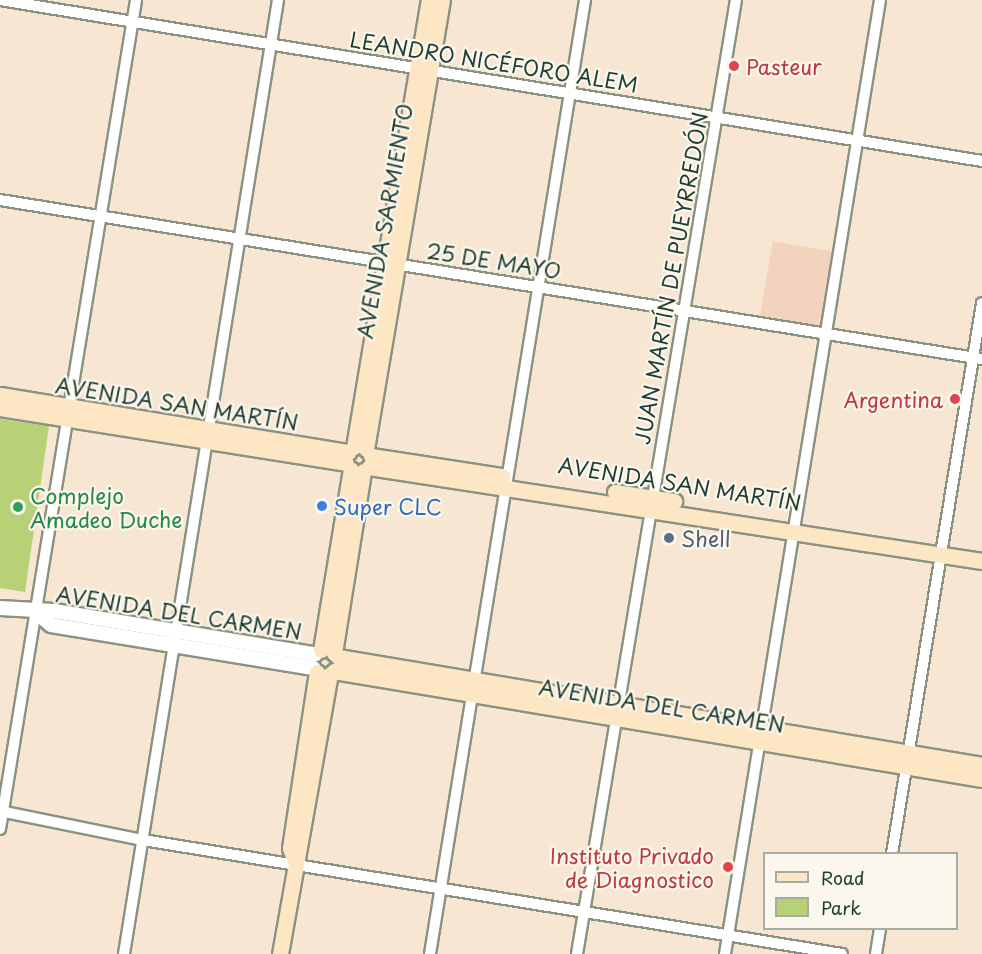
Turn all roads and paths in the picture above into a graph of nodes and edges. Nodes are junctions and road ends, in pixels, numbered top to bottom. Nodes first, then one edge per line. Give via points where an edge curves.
1 (0, 0) edge
2 (136, 0) edge
3 (278, 0) edge
4 (429, 0) edge
5 (442, 0) edge
6 (585, 0) edge
7 (736, 0) edge
8 (880, 0) edge
9 (133, 22) junction
10 (271, 45) junction
11 (424, 70) junction
12 (571, 93) junction
13 (717, 116) junction
14 (857, 141) junction
15 (982, 162) edge
16 (0, 200) edge
17 (101, 216) junction
18 (240, 239) junction
19 (393, 264) junction
20 (540, 287) junction
21 (982, 303) edge
22 (683, 311) junction
23 (826, 334) junction
24 (978, 358) edge
25 (0, 395) edge
26 (0, 408) edge
27 (70, 413) junction
28 (208, 435) junction
29 (359, 459) junction
30 (509, 483) junction
31 (651, 503) junction
32 (794, 526) junction
33 (941, 550) junction
34 (982, 552) edge
35 (982, 561) edge
36 (0, 608) edge
37 (37, 613) junction
38 (175, 638) junction
39 (325, 662) junction
40 (476, 688) junction
41 (617, 711) junction
42 (760, 734) junction
43 (906, 759) junction
44 (982, 765) edge
45 (982, 779) edge
46 (2, 811) edge
47 (0, 829) edge
48 (143, 840) junction
49 (892, 852) edge
50 (295, 861) junction
51 (444, 887) junction
52 (584, 912) junction
53 (880, 930) edge
54 (728, 935) junction
55 (124, 954) edge
56 (280, 954) edge
57 (430, 954) edge
58 (578, 954) edge
59 (725, 954) edge
60 (842, 954) edge
61 (876, 954) edge

1 - 9 street, LEANDRO NICÉFORO ALEM
2 - 9 street
3 - 10 street
4 - 11 main road, AVENIDA SARMIENTO
5 - 11 main road, AVENIDA SARMIENTO
6 - 12 street
7 - 13 street, JUAN MARTÍN DE PUEYRREDÓN
8 - 14 street
9 - 10 street, LEANDRO NICÉFORO ALEM
9 - 17 street
10 - 11 street, LEANDRO NICÉFORO ALEM
10 - 18 street
11 - 12 street, LEANDRO NICÉFORO ALEM
11 - 19 main road, AVENIDA SARMIENTO
12 - 13 street, LEANDRO NICÉFORO ALEM
12 - 20 street
13 - 14 street, LEANDRO NICÉFORO ALEM
13 - 22 street, JUAN MARTÍN DE PUEYRREDÓN
14 - 15 street, LEANDRO NICÉFORO ALEM
14 - 23 street
16 - 17 street, 25 DE MAYO
17 - 18 street, 25 DE MAYO
17 - 27 street
18 - 19 street, 25 DE MAYO
18 - 28 street
19 - 20 street, 25 DE MAYO
19 - 29 main road, AVENIDA SARMIENTO
20 - 22 street, 25 DE MAYO
20 - 30 street
21 - 24 street
22 - 23 street, 25 DE MAYO
22 - 31 street, JUAN MARTÍN DE PUEYRREDÓN
23 - 24 street, 25 DE MAYO
23 - 32 street
24 - 33 street
25 - 27 main road, AVENIDA SAN MARTÍN
26 - 27 main road, AVENIDA SAN MARTÍN
27 - 28 main road, AVENIDA SAN MARTÍN
27 - 37 street
28 - 29 main road, AVENIDA SAN MARTÍN
28 - 38 street
29 - 30 main road, AVENIDA SAN MARTÍN
29 - 39 main road, AVENIDA SARMIENTO
30 - 31 main road, AVENIDA SAN MARTÍN
30 - 40 street
31 - 32 main road, AVENIDA SAN MARTÍN
31 - 41 street, JUAN MARTÍN DE PUEYRREDÓN
32 - 33 main road, AVENIDA SAN MARTÍN
32 - 42 street
33 - 34 main road, AVENIDA SAN MARTÍN
33 - 35 main road, AVENIDA SAN MARTÍN
33 - 43 street
36 - 37 street, AVENIDA DEL CARMEN
37 - 38 street, AVENIDA DEL CARMEN via 51,625
37 - 46 street
38 - 39 street, AVENIDA DEL CARMEN
38 - 48 street
39 - 40 main road, AVENIDA DEL CARMEN
39 - 50 main road, AVENIDA SARMIENTO via 290,848
40 - 41 main road, AVENIDA DEL CARMEN
40 - 51 street
41 - 42 main road, AVENIDA DEL CARMEN
41 - 52 street, JUAN MARTÍN DE PUEYRREDÓN
42 - 43 main road, AVENIDA DEL CARMEN
42 - 54 street
43 - 44 main road, AVENIDA DEL CARMEN
43 - 45 main road, AVENIDA DEL CARMEN
43 - 49 street
46 - 47 street
46 - 48 street
48 - 50 street
48 - 55 street
50 - 51 street
50 - 56 main road, AVENIDA SARMIENTO
51 - 52 street
51 - 57 street
52 - 54 street
52 - 58 street, JUAN MARTÍN DE PUEYRREDÓN
53 - 61 street
54 - 59 street
54 - 60 street

